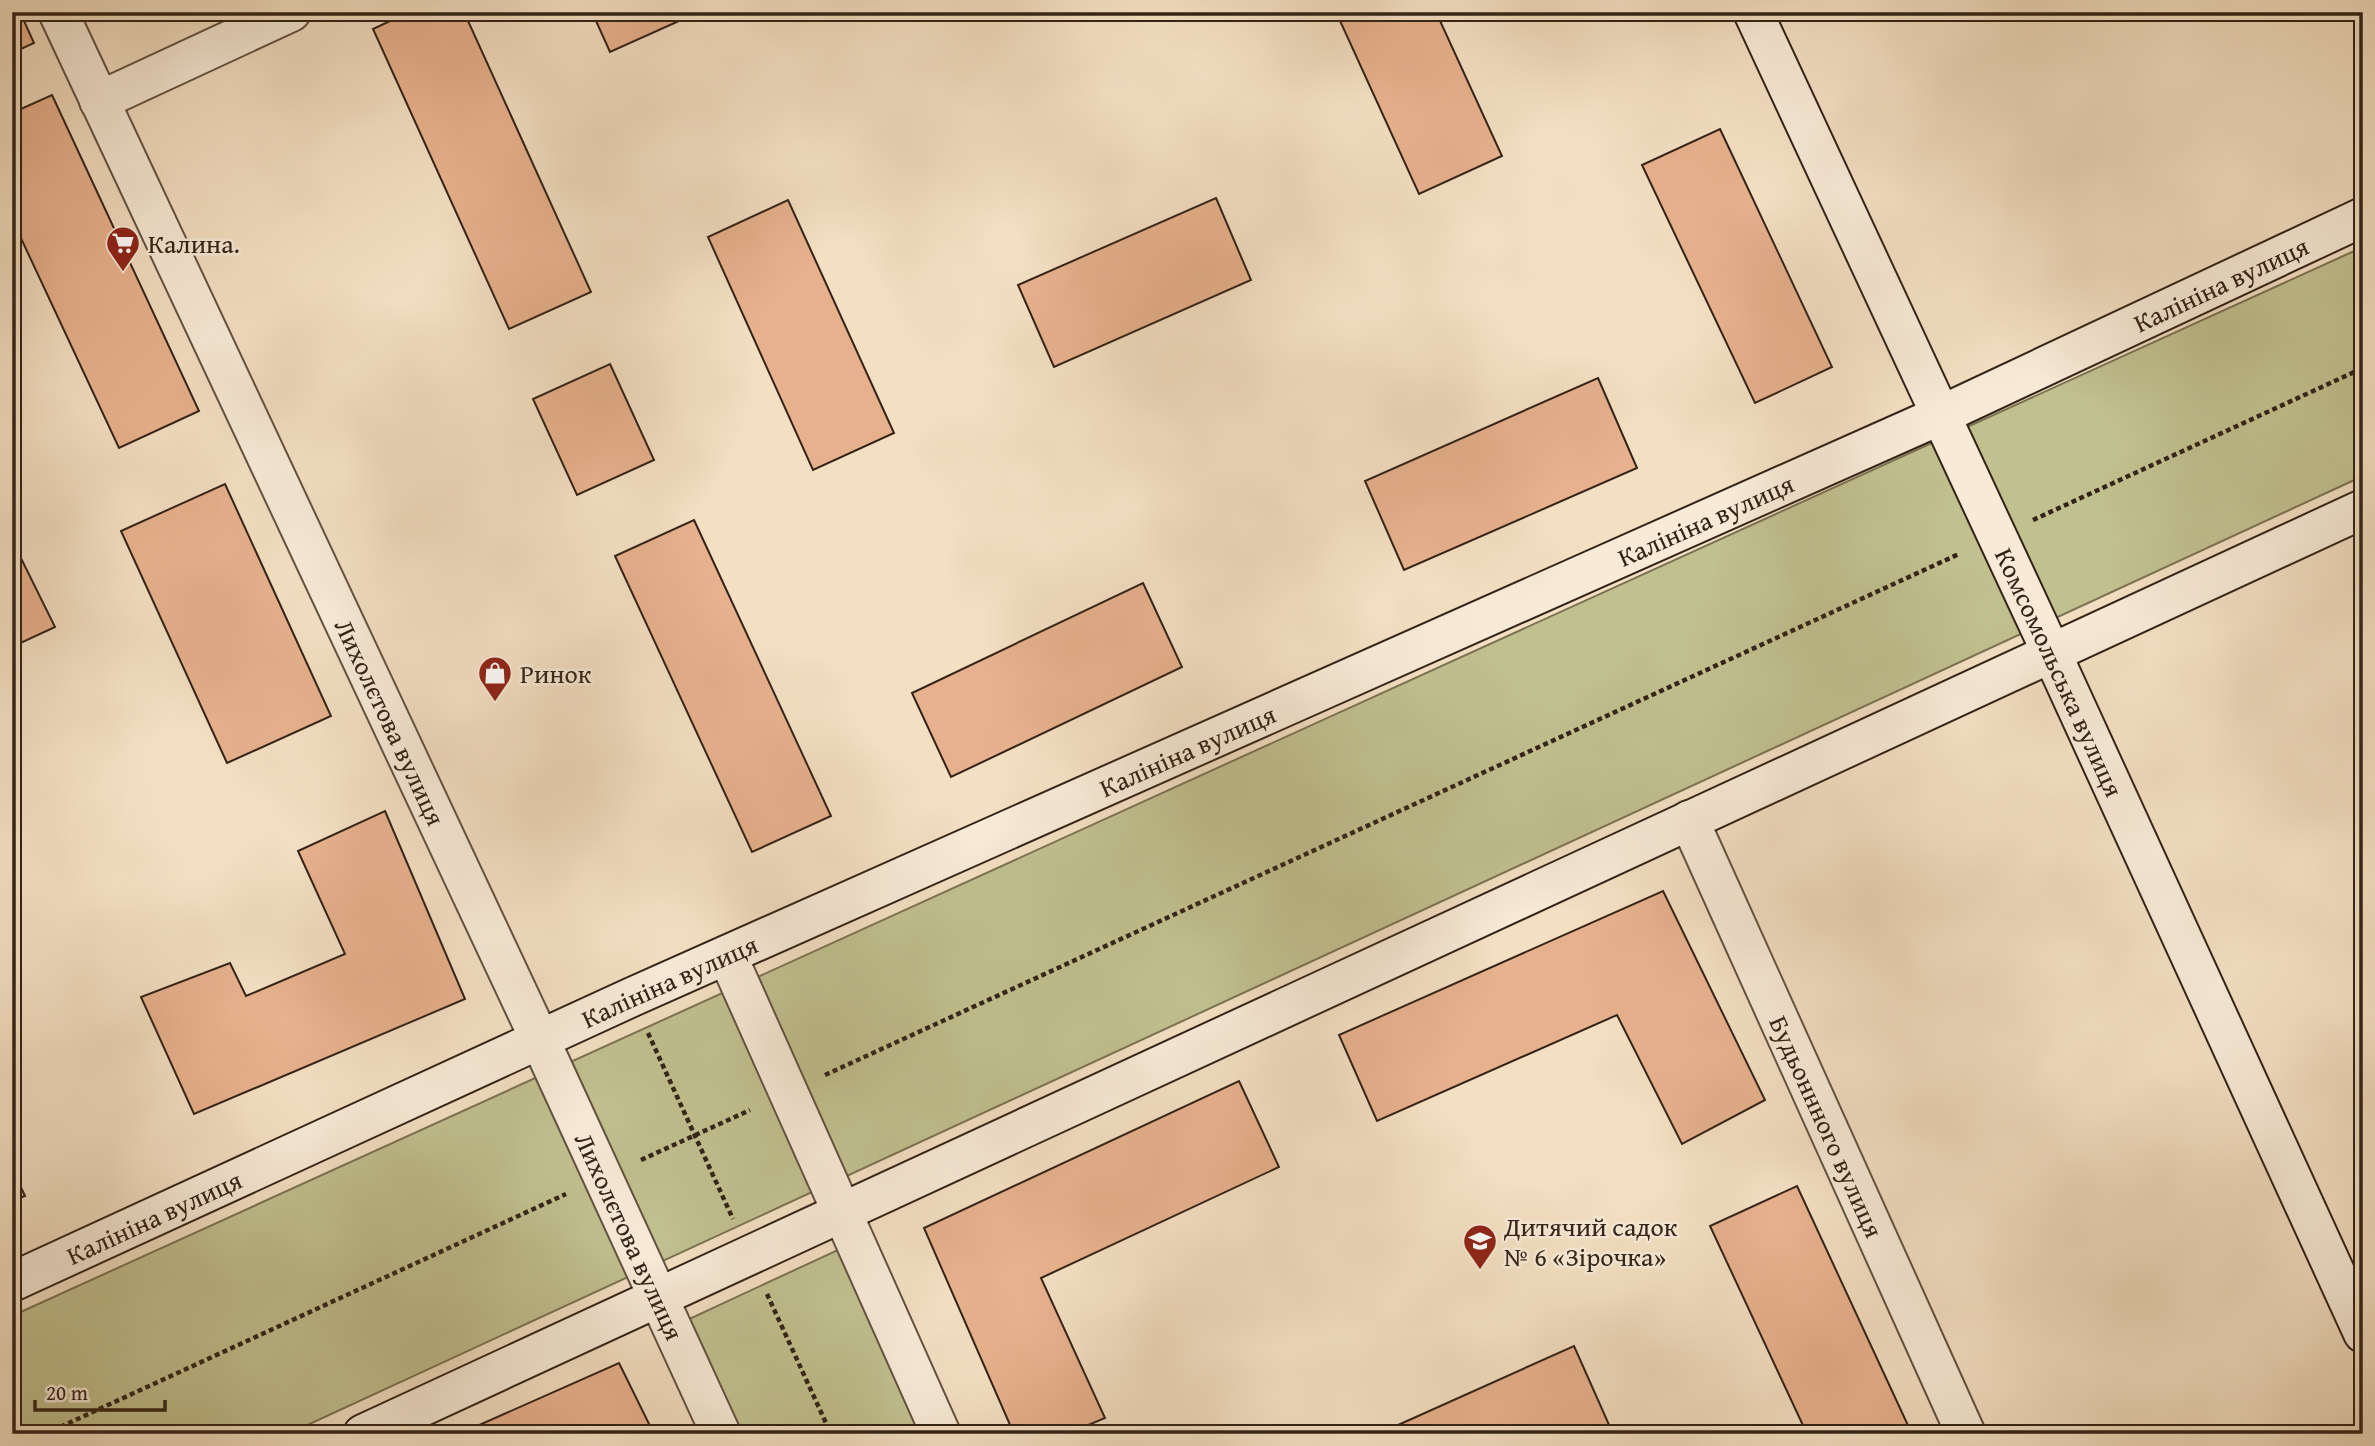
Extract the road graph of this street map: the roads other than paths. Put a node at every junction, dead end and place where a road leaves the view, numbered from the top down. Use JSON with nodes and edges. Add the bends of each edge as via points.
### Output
{"nodes":[{"id":1,"x":58,"y":12,"type":"edge"},
{"id":2,"x":291,"y":12,"type":"edge"},
{"id":3,"x":1753,"y":12,"type":"edge"},
{"id":4,"x":100,"y":101,"type":"junction"},
{"id":5,"x":2363,"y":217,"type":"edge"},
{"id":6,"x":1941,"y":415,"type":"junction"},
{"id":7,"x":2363,"y":509,"type":"edge"},
{"id":8,"x":2053,"y":654,"type":"junction"},
{"id":9,"x":1689,"y":820,"type":"junction"},
{"id":10,"x":727,"y":955,"type":"junction"},
{"id":11,"x":540,"y":1040,"type":"junction"},
{"id":12,"x":842,"y":1213,"type":"junction"},
{"id":13,"x":12,"y":1282,"type":"edge"},
{"id":14,"x":658,"y":1298,"type":"junction"},
{"id":15,"x":2363,"y":1333,"type":"edge"},
{"id":16,"x":363,"y":1434,"type":"edge"},
{"id":17,"x":721,"y":1434,"type":"edge"},
{"id":18,"x":942,"y":1434,"type":"edge"},
{"id":19,"x":1966,"y":1434,"type":"edge"}],
"edges":[{"from":1,"to":4,"type":"main road","name":"Лихолєтова вулиця"},
{"from":2,"to":4,"type":"main road"},
{"from":3,"to":6,"type":"main road","name":"Комсомольська вулиця"},
{"from":4,"to":11,"type":"main road","name":"Лихолєтова вулиця"},
{"from":5,"to":6,"type":"main road","name":"Калініна вулиця"},
{"from":6,"to":8,"type":"main road","name":"Комсомольська вулиця"},
{"from":6,"to":10,"type":"main road","name":"Калініна вулиця"},
{"from":7,"to":8,"type":"main road"},
{"from":8,"to":9,"type":"main road"},
{"from":8,"to":15,"type":"main road","name":"Комсомольська вулиця"},
{"from":9,"to":12,"type":"main road"},
{"from":9,"to":19,"type":"main road","name":"Будьоннного вулиця"},
{"from":10,"to":11,"type":"main road","name":"Калініна вулиця"},
{"from":10,"to":12,"type":"main road"},
{"from":11,"to":13,"type":"main road","name":"Калініна вулиця"},
{"from":11,"to":14,"type":"main road","name":"Лихолєтова вулиця"},
{"from":12,"to":14,"type":"main road"},
{"from":12,"to":18,"type":"main road"},
{"from":14,"to":16,"type":"main road"},
{"from":14,"to":17,"type":"main road","name":"Лихолєтова вулиця"}]}
